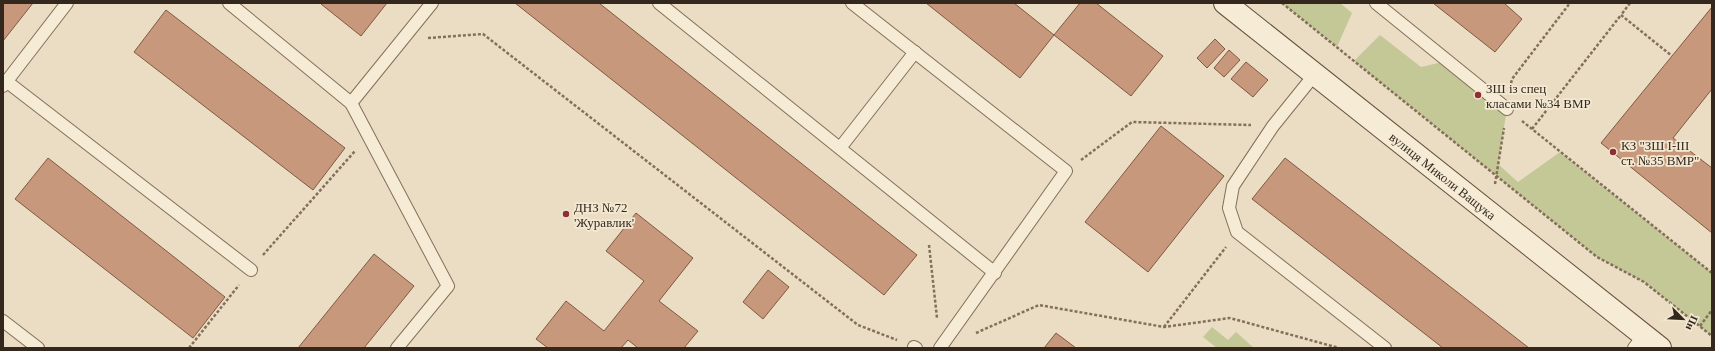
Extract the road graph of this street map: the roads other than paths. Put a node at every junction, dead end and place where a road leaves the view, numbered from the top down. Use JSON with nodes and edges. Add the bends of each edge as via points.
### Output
{"nodes":[{"id":1,"x":67,"y":3,"type":"edge"},
{"id":2,"x":229,"y":3,"type":"edge"},
{"id":3,"x":432,"y":3,"type":"edge"},
{"id":4,"x":659,"y":3,"type":"edge"},
{"id":5,"x":852,"y":3,"type":"edge"},
{"id":6,"x":1225,"y":3,"type":"edge"},
{"id":7,"x":1376,"y":3,"type":"edge"},
{"id":8,"x":915,"y":52,"type":"junction"},
{"id":9,"x":1315,"y":74,"type":"junction"},
{"id":10,"x":5,"y":84,"type":"edge"},
{"id":11,"x":351,"y":103,"type":"junction"},
{"id":12,"x":1507,"y":109,"type":"road end"},
{"id":13,"x":840,"y":148,"type":"junction"},
{"id":14,"x":251,"y":270,"type":"road end"},
{"id":15,"x":995,"y":272,"type":"junction"},
{"id":16,"x":3,"y":320,"type":"edge"},
{"id":17,"x":1646,"y":344,"type":"edge"},
{"id":18,"x":38,"y":348,"type":"edge"},
{"id":19,"x":397,"y":348,"type":"edge"},
{"id":20,"x":940,"y":348,"type":"edge"},
{"id":21,"x":1385,"y":348,"type":"edge"}],
"edges":[{"from":1,"to":10,"type":"lane"},
{"from":2,"to":11,"type":"lane"},
{"from":3,"to":11,"type":"lane"},
{"from":4,"to":13,"type":"lane"},
{"from":5,"to":8,"type":"lane"},
{"from":6,"to":9,"type":"street","name":"вулиця Миколи Ващука"},
{"from":7,"to":12,"type":"lane"},
{"from":8,"to":13,"type":"lane"},
{"from":8,"to":15,"type":"lane","via":[[1066,171]]},
{"from":9,"to":17,"type":"street","name":"вулиця Миколи Ващука"},
{"from":9,"to":21,"type":"lane","via":[[1273,126],[1233,186],[1229,208],[1237,232]]},
{"from":10,"to":14,"type":"lane"},
{"from":11,"to":19,"type":"lane","via":[[448,286]]},
{"from":13,"to":15,"type":"lane"},
{"from":15,"to":20,"type":"lane"},
{"from":16,"to":18,"type":"lane"}]}
